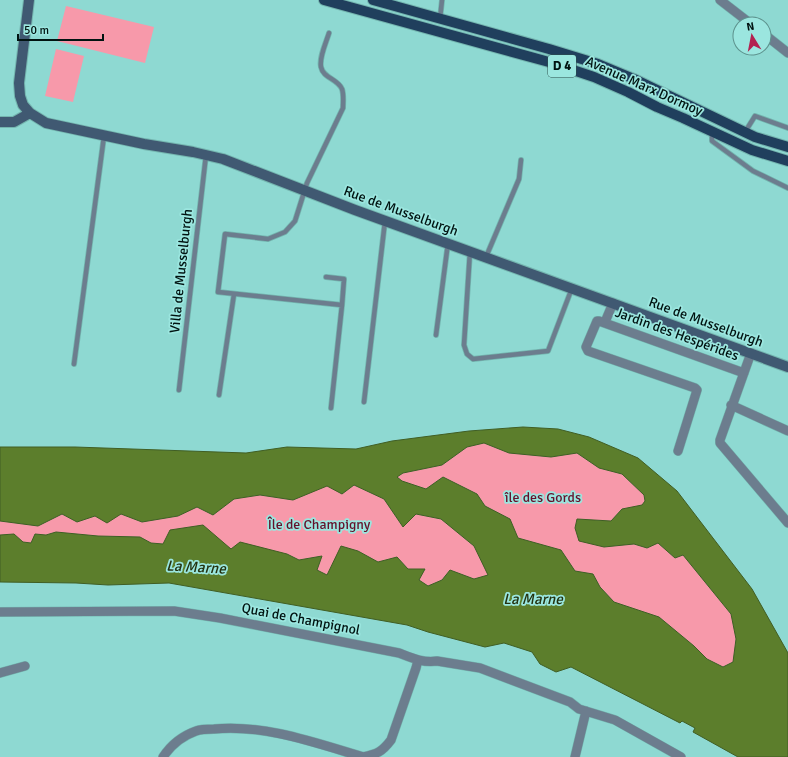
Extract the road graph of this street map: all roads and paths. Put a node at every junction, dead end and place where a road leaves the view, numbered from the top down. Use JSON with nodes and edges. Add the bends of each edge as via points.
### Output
{"nodes":[{"id":1,"x":29,"y":0,"type":"edge"},
{"id":2,"x":324,"y":0,"type":"edge"},
{"id":3,"x":373,"y":0,"type":"edge"},
{"id":4,"x":442,"y":0,"type":"edge"},
{"id":5,"x":720,"y":0,"type":"edge"},
{"id":6,"x":741,"y":16,"type":"edge"},
{"id":7,"x":440,"y":19,"type":"junction"},
{"id":8,"x":329,"y":33,"type":"dead end"},
{"id":9,"x":772,"y":40,"type":"edge"},
{"id":10,"x":788,"y":53,"type":"edge"},
{"id":11,"x":30,"y":113,"type":"junction"},
{"id":12,"x":0,"y":122,"type":"edge"},
{"id":13,"x":788,"y":128,"type":"edge"},
{"id":14,"x":712,"y":131,"type":"junction"},
{"id":15,"x":744,"y":132,"type":"junction"},
{"id":16,"x":104,"y":135,"type":"junction"},
{"id":17,"x":788,"y":147,"type":"edge"},
{"id":18,"x":206,"y":155,"type":"junction"},
{"id":19,"x":521,"y":160,"type":"dead end"},
{"id":20,"x":788,"y":161,"type":"edge"},
{"id":21,"x":788,"y":188,"type":"edge"},
{"id":22,"x":304,"y":191,"type":"junction"},
{"id":23,"x":385,"y":220,"type":"junction"},
{"id":24,"x":448,"y":243,"type":"junction"},
{"id":25,"x":470,"y":251,"type":"junction"},
{"id":26,"x":486,"y":257,"type":"junction"},
{"id":27,"x":326,"y":277,"type":"dead end"},
{"id":28,"x":572,"y":288,"type":"junction"},
{"id":29,"x":234,"y":294,"type":"junction"},
{"id":30,"x":613,"y":303,"type":"junction"},
{"id":31,"x":342,"y":306,"type":"junction"},
{"id":32,"x":605,"y":322,"type":"junction"},
{"id":33,"x":436,"y":335,"type":"dead end"},
{"id":34,"x":751,"y":353,"type":"junction"},
{"id":35,"x":74,"y":364,"type":"dead end"},
{"id":36,"x":788,"y":367,"type":"edge"},
{"id":37,"x":744,"y":373,"type":"junction"},
{"id":38,"x":179,"y":390,"type":"dead end"},
{"id":39,"x":219,"y":395,"type":"dead end"},
{"id":40,"x":364,"y":402,"type":"dead end"},
{"id":41,"x":731,"y":405,"type":"junction"},
{"id":42,"x":331,"y":408,"type":"dead end"},
{"id":43,"x":788,"y":431,"type":"edge"},
{"id":44,"x":678,"y":451,"type":"dead end"},
{"id":45,"x":788,"y":523,"type":"edge"},
{"id":46,"x":0,"y":612,"type":"edge"},
{"id":47,"x":418,"y":660,"type":"junction"},
{"id":48,"x":25,"y":666,"type":"dead end"},
{"id":49,"x":0,"y":673,"type":"edge"},
{"id":50,"x":586,"y":711,"type":"junction"},
{"id":51,"x":163,"y":757,"type":"edge"},
{"id":52,"x":575,"y":757,"type":"edge"},
{"id":53,"x":681,"y":757,"type":"edge"}],
"edges":[{"from":1,"to":11,"type":"street","via":[[19,83],[23,105]]},
{"from":2,"to":14,"type":"main road","name":"Avenue Marx Dormoy","number":"D 4","via":[[549,62],[594,77]]},
{"from":3,"to":7,"type":"main road","name":"Avenue Marx Dormoy","number":"D 4"},
{"from":4,"to":7,"type":"lane"},
{"from":5,"to":6,"type":"street"},
{"from":7,"to":15,"type":"main road","name":"Avenue Marx Dormoy","number":"D 4","via":[[598,64]]},
{"from":8,"to":22,"type":"lane","via":[[321,67],[328,77],[337,81],[342,88],[343,108]]},
{"from":9,"to":10,"type":"street"},
{"from":11,"to":12,"type":"street","via":[[14,122]]},
{"from":11,"to":16,"type":"street","name":"Rue de Musselburgh","via":[[46,123]]},
{"from":13,"to":15,"type":"lane","via":[[755,116]]},
{"from":14,"to":20,"type":"main road","name":"Avenue Marx Dormoy","number":"D 4","via":[[752,150]]},
{"from":14,"to":21,"type":"lane","via":[[712,141],[753,171]]},
{"from":15,"to":17,"type":"main road","name":"Avenue Marx Dormoy","number":"D 4"},
{"from":16,"to":18,"type":"street","name":"Rue de Musselburgh"},
{"from":16,"to":35,"type":"lane"},
{"from":18,"to":22,"type":"street","name":"Rue de Musselburgh","via":[[223,159]]},
{"from":18,"to":38,"type":"lane","name":"Villa de Musselburgh"},
{"from":19,"to":26,"type":"lane","via":[[519,179]]},
{"from":22,"to":23,"type":"street","name":"Rue de Musselburgh"},
{"from":22,"to":29,"type":"lane","via":[[295,221],[285,232],[268,239],[225,234],[218,292]]},
{"from":23,"to":24,"type":"street","name":"Rue de Musselburgh"},
{"from":23,"to":40,"type":"lane"},
{"from":24,"to":25,"type":"street","name":"Rue de Musselburgh"},
{"from":24,"to":33,"type":"lane"},
{"from":25,"to":26,"type":"street","name":"Rue de Musselburgh"},
{"from":25,"to":28,"type":"lane","via":[[464,345],[472,359],[548,351]]},
{"from":26,"to":28,"type":"street","name":"Rue de Musselburgh"},
{"from":27,"to":31,"type":"lane","via":[[344,279]]},
{"from":28,"to":30,"type":"street","name":"Rue de Musselburgh"},
{"from":29,"to":31,"type":"lane"},
{"from":29,"to":39,"type":"lane"},
{"from":30,"to":32,"type":"street"},
{"from":30,"to":34,"type":"street","name":"Rue de Musselburgh"},
{"from":31,"to":42,"type":"lane"},
{"from":32,"to":37,"type":"street","name":"Jardin des Hespérides"},
{"from":32,"to":44,"type":"street","name":"Jardin des Hespérides","via":[[599,320],[596,323],[586,347],[588,351],[697,390]]},
{"from":34,"to":36,"type":"street","name":"Rue de Musselburgh"},
{"from":34,"to":37,"type":"street","name":"Jardin des Hespérides"},
{"from":37,"to":41,"type":"street","name":"Jardin des Hespérides"},
{"from":41,"to":43,"type":"street"},
{"from":41,"to":45,"type":"street","name":"Jardin des Hespérides","via":[[720,443]]},
{"from":46,"to":47,"type":"street","name":"Quai de Champignol","via":[[174,612],[220,618],[399,653]]},
{"from":47,"to":50,"type":"street","name":"Quai de Champignol","via":[[480,668],[570,702]]},
{"from":47,"to":51,"type":"street","via":[[391,740],[376,754],[363,757],[290,736],[249,729],[221,728],[197,730],[182,737]]},
{"from":48,"to":49,"type":"street"},
{"from":50,"to":52,"type":"street"},
{"from":50,"to":53,"type":"street","name":"Quai de Champignol","via":[[615,720]]}]}
